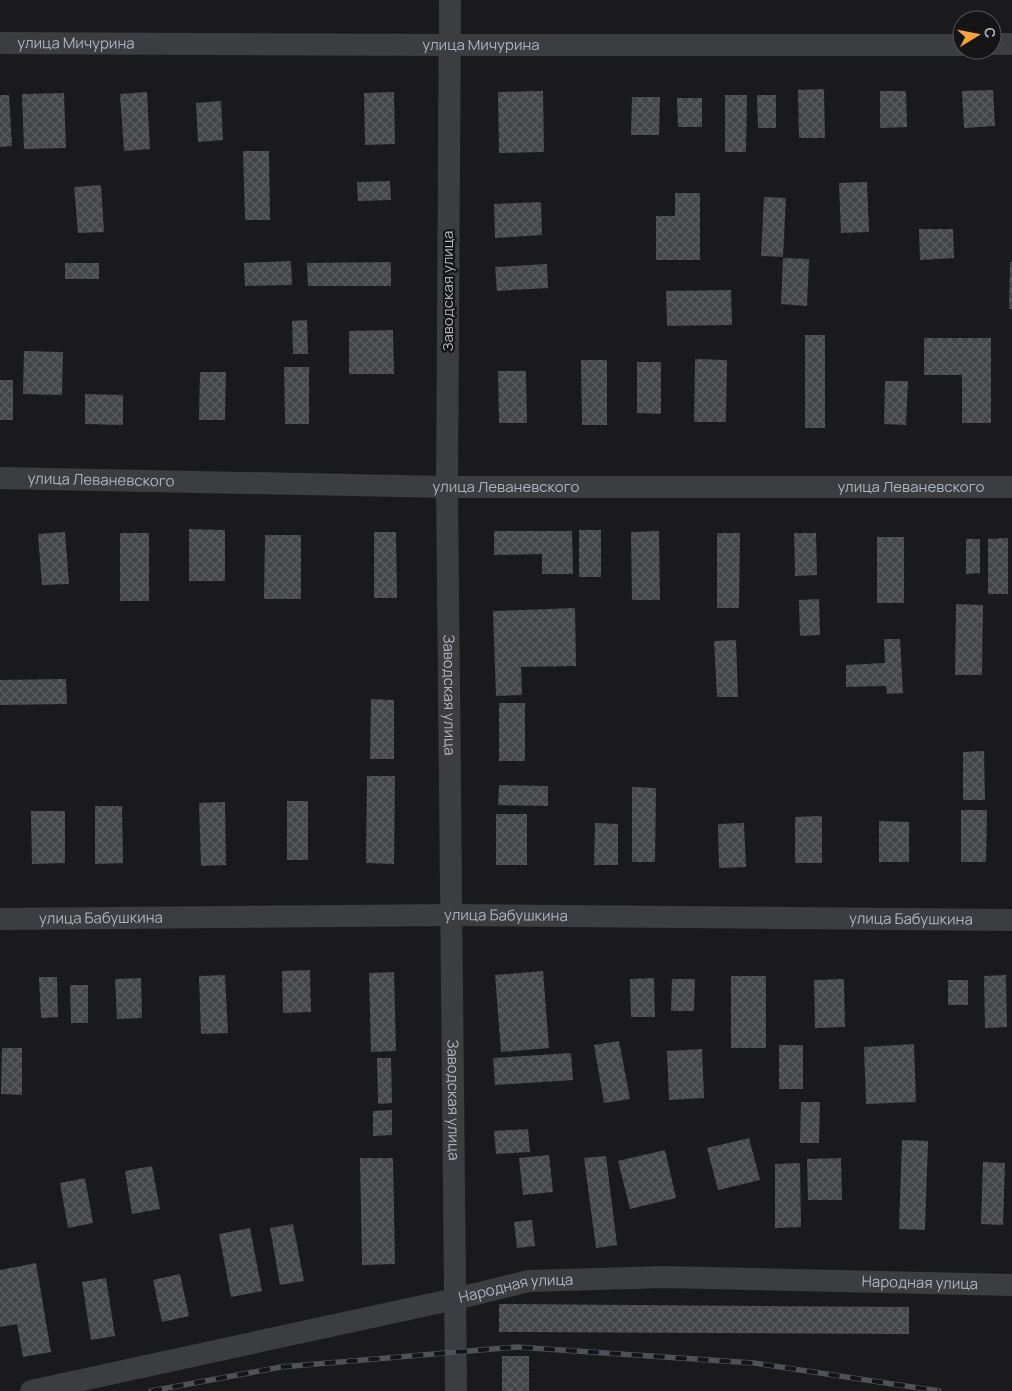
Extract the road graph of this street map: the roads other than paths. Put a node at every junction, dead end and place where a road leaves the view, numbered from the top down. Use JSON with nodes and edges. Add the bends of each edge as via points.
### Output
{"nodes":[{"id":1,"x":450,"y":0,"type":"edge"},
{"id":2,"x":0,"y":43,"type":"edge"},
{"id":3,"x":952,"y":44,"type":"edge"},
{"id":4,"x":450,"y":45,"type":"junction"},
{"id":5,"x":0,"y":478,"type":"edge"},
{"id":6,"x":447,"y":487,"type":"junction"},
{"id":7,"x":1012,"y":488,"type":"edge"},
{"id":8,"x":452,"y":914,"type":"junction"},
{"id":9,"x":0,"y":919,"type":"edge"},
{"id":10,"x":1012,"y":920,"type":"edge"},
{"id":11,"x":1012,"y":1285,"type":"edge"},
{"id":12,"x":455,"y":1299,"type":"junction"},
{"id":13,"x":31,"y":1391,"type":"edge"},
{"id":14,"x":456,"y":1391,"type":"edge"}],
"edges":[{"from":1,"to":4,"type":"street","name":"Заводская улица"},
{"from":2,"to":4,"type":"street","name":"улица Мичурина"},
{"from":3,"to":4,"type":"street","name":"улица Мичурина"},
{"from":4,"to":6,"type":"street","name":"Заводская улица"},
{"from":5,"to":6,"type":"street","name":"улица Леваневского"},
{"from":6,"to":7,"type":"street","name":"улица Леваневского"},
{"from":6,"to":8,"type":"street","name":"Заводская улица"},
{"from":8,"to":9,"type":"street","name":"улица Бабушкина"},
{"from":8,"to":10,"type":"street","name":"улица Бабушкина"},
{"from":8,"to":12,"type":"street","name":"Заводская улица"},
{"from":11,"to":12,"type":"street","name":"Народная улица","via":[[664,1277],[529,1281]]},
{"from":12,"to":13,"type":"street","name":"Народная улица"},
{"from":12,"to":14,"type":"street","name":"Заводская улица"}]}
